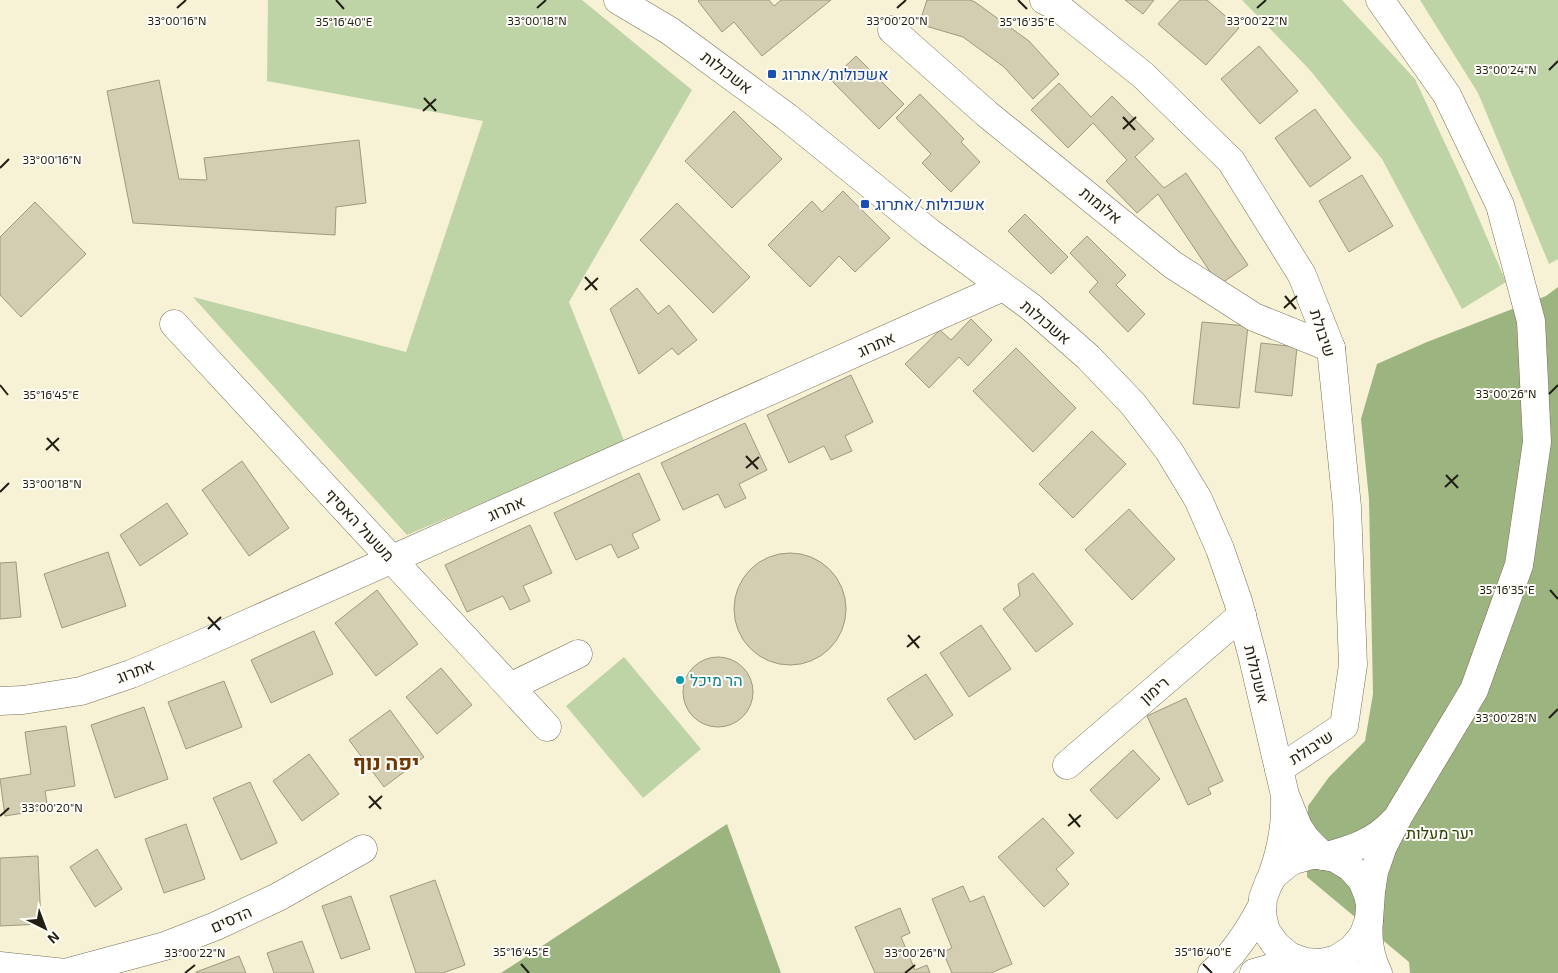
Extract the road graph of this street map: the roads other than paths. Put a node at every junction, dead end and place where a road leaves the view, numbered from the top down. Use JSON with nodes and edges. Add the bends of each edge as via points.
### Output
{"nodes":[{"id":1,"x":618,"y":0,"type":"edge"},
{"id":2,"x":1044,"y":0,"type":"edge"},
{"id":3,"x":1380,"y":0,"type":"edge"},
{"id":4,"x":892,"y":30,"type":"dead end"},
{"id":5,"x":1003,"y":287,"type":"junction"},
{"id":6,"x":174,"y":324,"type":"dead end"},
{"id":7,"x":1331,"y":348,"type":"junction"},
{"id":8,"x":392,"y":559,"type":"junction"},
{"id":9,"x":1242,"y":615,"type":"junction"},
{"id":10,"x":578,"y":654,"type":"dead end"},
{"id":11,"x":510,"y":687,"type":"junction"},
{"id":12,"x":0,"y":701,"type":"edge"},
{"id":13,"x":547,"y":727,"type":"dead end"},
{"id":14,"x":1067,"y":765,"type":"dead end"},
{"id":15,"x":1281,"y":778,"type":"junction"},
{"id":16,"x":1398,"y":815,"type":"junction"},
{"id":17,"x":363,"y":849,"type":"dead end"},
{"id":18,"x":1325,"y":856,"type":"junction"},
{"id":19,"x":1265,"y":894,"type":"junction"},
{"id":20,"x":1369,"y":912,"type":"junction"},
{"id":21,"x":1317,"y":963,"type":"junction"},
{"id":22,"x":0,"y":966,"type":"edge"},
{"id":23,"x":1212,"y":973,"type":"edge"},
{"id":24,"x":1254,"y":973,"type":"edge"},
{"id":25,"x":1350,"y":973,"type":"edge"},
{"id":26,"x":1378,"y":973,"type":"edge"}],
"edges":[{"from":1,"to":5,"type":"street","name":"אשכולות","via":[[670,31],[787,117],[928,232]]},
{"from":2,"to":7,"type":"street","name":"שיבולת","via":[[1058,7],[1144,76],[1231,161],[1302,275]]},
{"from":3,"to":16,"type":"street","via":[[1447,95],[1500,206],[1531,321],[1538,442],[1520,565],[1474,690]]},
{"from":4,"to":7,"type":"street","name":"אלומות","via":[[987,114],[1173,265],[1254,317]]},
{"from":5,"to":8,"type":"street","name":"אתרוג"},
{"from":5,"to":9,"type":"street","name":"אשכולות","via":[[1088,356],[1133,404],[1169,451],[1198,499],[1220,549]]},
{"from":6,"to":8,"type":"street","name":"משעול האסיף"},
{"from":7,"to":15,"type":"street","name":"שיבולת","via":[[1347,507],[1352,665],[1344,726]]},
{"from":8,"to":11,"type":"street","name":"משעול האסיף"},
{"from":8,"to":12,"type":"street","name":"אתרוג","via":[[131,674],[80,691]]},
{"from":9,"to":14,"type":"street","name":"רימון"},
{"from":9,"to":15,"type":"street","name":"אשכולות"},
{"from":10,"to":11,"type":"street"},
{"from":11,"to":13,"type":"street","name":"משעול האסיף"},
{"from":15,"to":18,"type":"street","name":"אשכולות","via":[[1298,827]]},
{"from":15,"to":19,"type":"street","name":"אשכולות","via":[[1285,808],[1283,838]]},
{"from":16,"to":18,"type":"street","via":[[1387,828],[1366,843]]},
{"from":16,"to":20,"type":"street","via":[[1376,863]]},
{"from":17,"to":22,"type":"street","name":"הדסים","via":[[278,897],[165,946],[66,972]]},
{"from":18,"to":19,"type":"street","via":[[1311,855],[1294,860],[1280,869]]},
{"from":18,"to":20,"type":"street","via":[[1343,862],[1356,873],[1366,888]]},
{"from":19,"to":21,"type":"street","via":[[1262,915],[1266,931],[1276,945],[1289,956]]},
{"from":19,"to":23,"type":"street","name":"אשכולות","via":[[1245,936]]},
{"from":20,"to":21,"type":"street","via":[[1363,936],[1352,949],[1337,958]]},
{"from":20,"to":26,"type":"street","via":[[1368,944]]},
{"from":21,"to":24,"type":"street","via":[[1291,964]]},
{"from":21,"to":25,"type":"street"}]}
